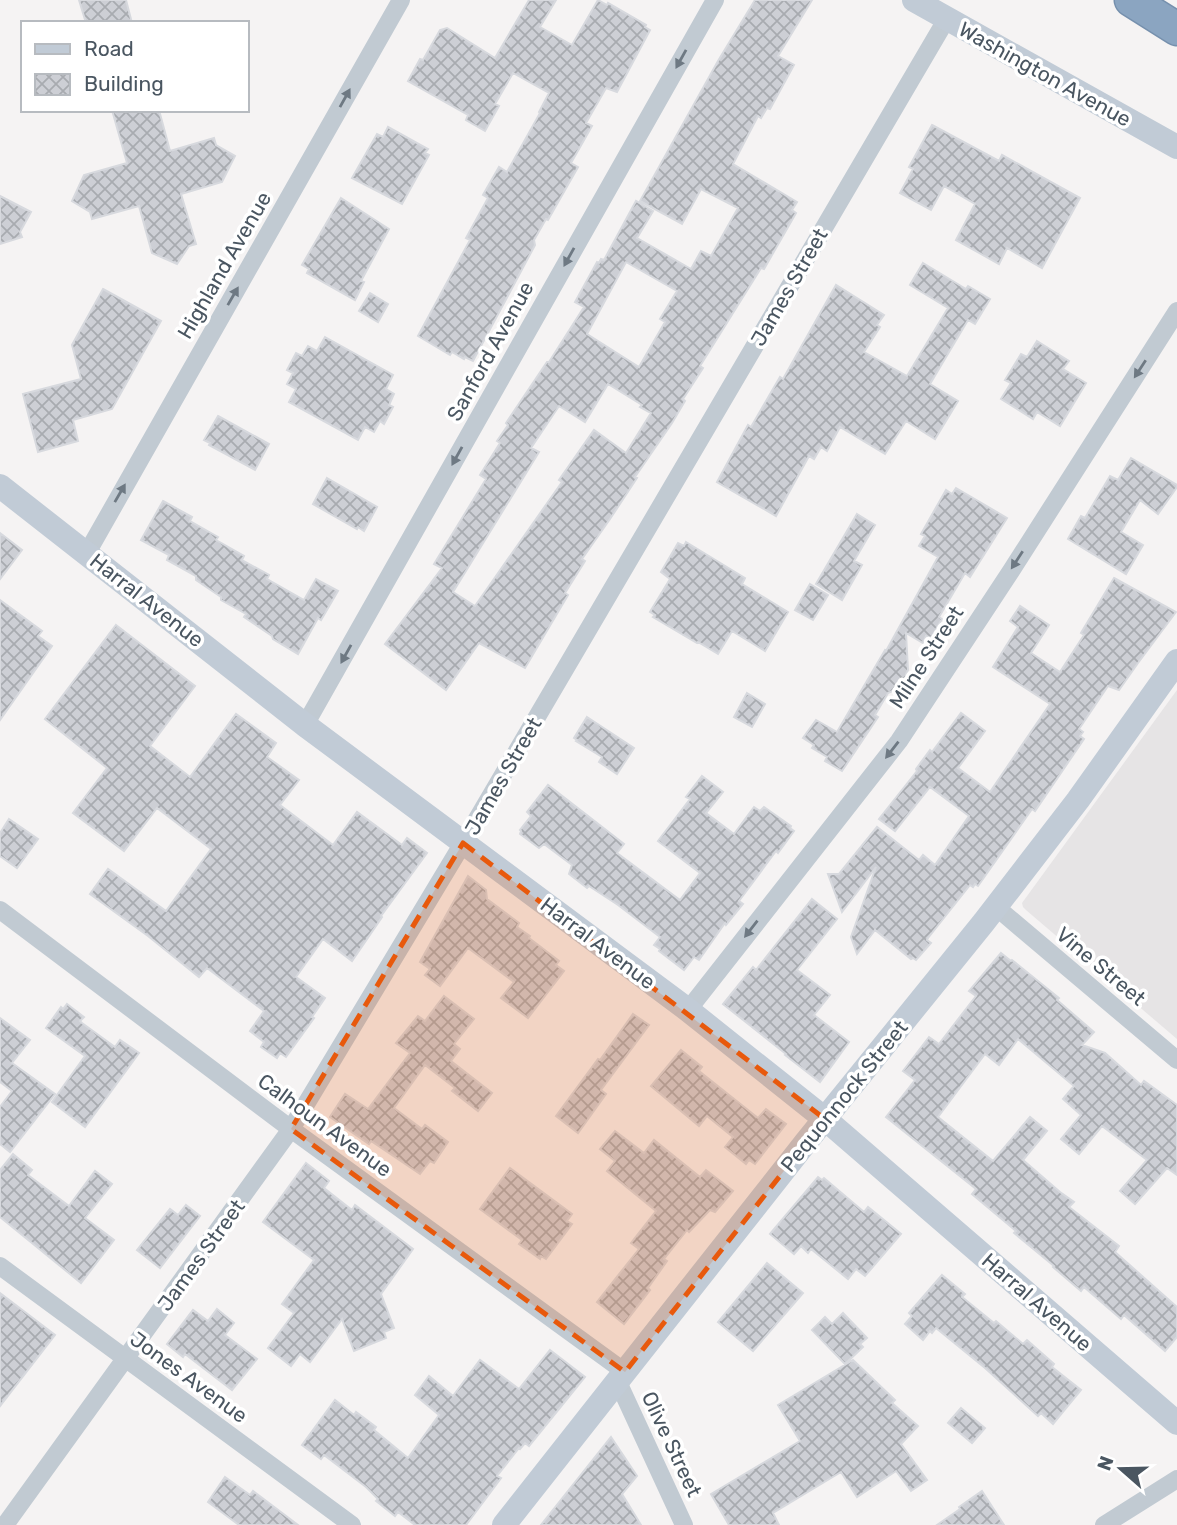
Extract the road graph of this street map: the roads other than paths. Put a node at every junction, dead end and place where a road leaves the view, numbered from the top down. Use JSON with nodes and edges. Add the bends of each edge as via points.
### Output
{"nodes":[{"id":1,"x":401,"y":0,"type":"edge"},
{"id":2,"x":715,"y":0,"type":"edge"},
{"id":3,"x":914,"y":0,"type":"edge"},
{"id":4,"x":1131,"y":0,"type":"edge"},
{"id":5,"x":953,"y":10,"type":"edge"},
{"id":6,"x":1177,"y":29,"type":"edge"},
{"id":7,"x":1177,"y":147,"type":"edge"},
{"id":8,"x":1177,"y":311,"type":"edge"},
{"id":9,"x":0,"y":486,"type":"edge"},
{"id":10,"x":87,"y":553,"type":"junction"},
{"id":11,"x":1177,"y":661,"type":"edge"},
{"id":12,"x":305,"y":725,"type":"junction"},
{"id":13,"x":463,"y":843,"type":"junction"},
{"id":14,"x":996,"y":907,"type":"junction"},
{"id":15,"x":0,"y":910,"type":"edge"},
{"id":16,"x":688,"y":1010,"type":"junction"},
{"id":17,"x":1177,"y":1060,"type":"edge"},
{"id":18,"x":825,"y":1119,"type":"junction"},
{"id":19,"x":291,"y":1129,"type":"junction"},
{"id":20,"x":0,"y":1266,"type":"edge"},
{"id":21,"x":126,"y":1359,"type":"junction"},
{"id":22,"x":621,"y":1377,"type":"junction"},
{"id":23,"x":1177,"y":1423,"type":"edge"},
{"id":24,"x":1177,"y":1479,"type":"edge"},
{"id":25,"x":5,"y":1525,"type":"edge"},
{"id":26,"x":352,"y":1525,"type":"edge"},
{"id":27,"x":504,"y":1525,"type":"edge"},
{"id":28,"x":684,"y":1525,"type":"edge"},
{"id":29,"x":1104,"y":1525,"type":"edge"}],
"edges":[{"from":10,"to":1,"type":"street","name":"Highland Avenue","one_way":true},
{"from":2,"to":12,"type":"street","name":"Sanford Avenue","one_way":true},
{"from":3,"to":5,"type":"street","name":"Washington Avenue"},
{"from":4,"to":6,"type":"highway"},
{"from":5,"to":7,"type":"street","name":"Washington Avenue"},
{"from":5,"to":13,"type":"street","name":"James Street"},
{"from":8,"to":16,"type":"street","name":"Milne Street","one_way":true,"via":[[899,741]]},
{"from":9,"to":10,"type":"street","name":"Harral Avenue"},
{"from":10,"to":12,"type":"street","name":"Harral Avenue"},
{"from":11,"to":14,"type":"street","name":"Pequonnock Street"},
{"from":12,"to":13,"type":"street","name":"Harral Avenue"},
{"from":13,"to":16,"type":"street","name":"Harral Avenue"},
{"from":13,"to":19,"type":"street","name":"James Street"},
{"from":14,"to":17,"type":"street","name":"Vine Street"},
{"from":14,"to":18,"type":"street","name":"Pequonnock Street"},
{"from":15,"to":19,"type":"street","name":"Calhoun Avenue"},
{"from":16,"to":18,"type":"street","name":"Harral Avenue"},
{"from":18,"to":22,"type":"street","name":"Pequonnock Street"},
{"from":18,"to":23,"type":"street","name":"Harral Avenue"},
{"from":19,"to":21,"type":"street","name":"James Street"},
{"from":19,"to":22,"type":"street","name":"Calhoun Avenue"},
{"from":20,"to":21,"type":"street","name":"Jones Avenue"},
{"from":21,"to":25,"type":"street","name":"James Street"},
{"from":21,"to":26,"type":"street","name":"Jones Avenue"},
{"from":22,"to":27,"type":"street","name":"Pequonnock Street"},
{"from":22,"to":28,"type":"street","name":"Olive Street"},
{"from":24,"to":29,"type":"street"}]}
